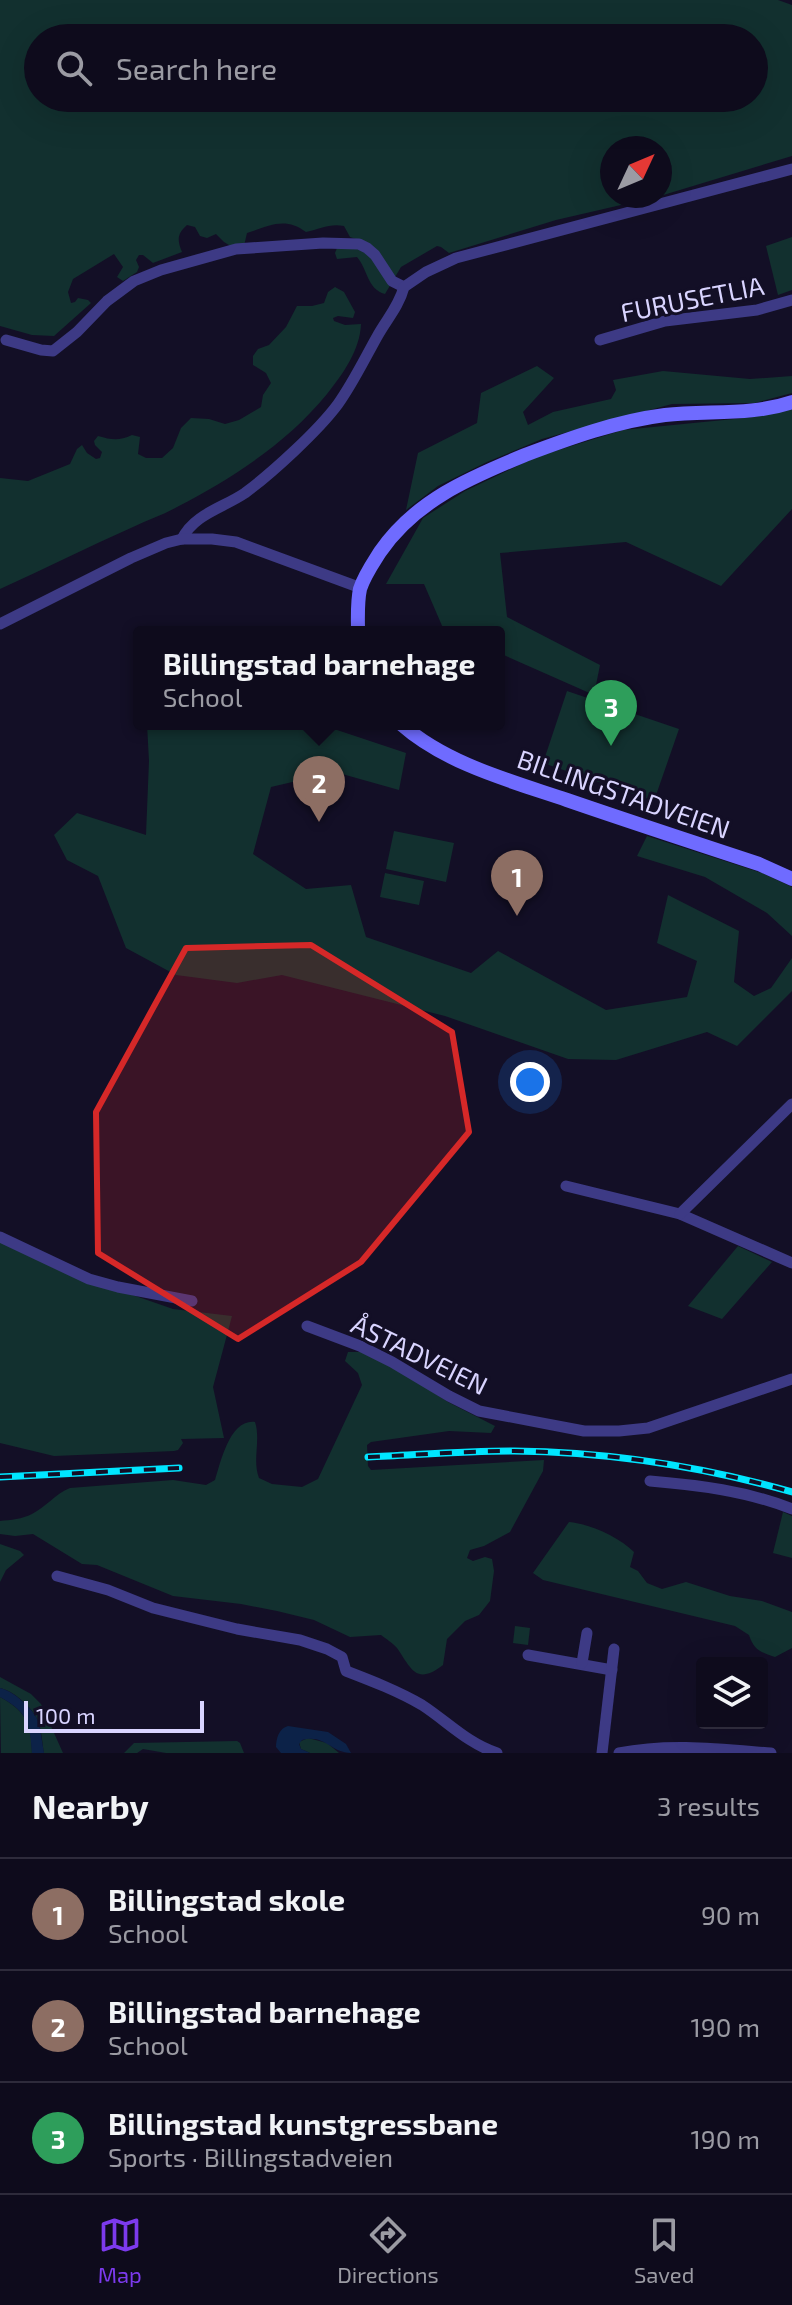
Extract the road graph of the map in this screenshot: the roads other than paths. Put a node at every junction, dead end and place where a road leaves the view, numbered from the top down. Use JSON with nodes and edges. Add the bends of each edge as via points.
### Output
{"nodes":[{"id":1,"x":792,"y":169,"type":"edge"},
{"id":2,"x":404,"y":287,"type":"junction"},
{"id":3,"x":792,"y":300,"type":"edge"},
{"id":4,"x":6,"y":340,"type":"dead end"},
{"id":5,"x":600,"y":340,"type":"dead end"},
{"id":6,"x":792,"y":402,"type":"edge"},
{"id":7,"x":182,"y":539,"type":"junction"},
{"id":8,"x":361,"y":588,"type":"junction"},
{"id":9,"x":0,"y":624,"type":"edge"},
{"id":10,"x":358,"y":626,"type":"edge"},
{"id":11,"x":409,"y":730,"type":"edge"},
{"id":12,"x":792,"y":879,"type":"edge"},
{"id":13,"x":792,"y":1104,"type":"edge"},
{"id":14,"x":566,"y":1186,"type":"dead end"},
{"id":15,"x":680,"y":1214,"type":"junction"},
{"id":16,"x":0,"y":1237,"type":"edge"},
{"id":17,"x":792,"y":1263,"type":"edge"},
{"id":18,"x":192,"y":1301,"type":"dead end"},
{"id":19,"x":307,"y":1326,"type":"dead end"},
{"id":20,"x":792,"y":1379,"type":"edge"},
{"id":21,"x":650,"y":1481,"type":"dead end"},
{"id":22,"x":792,"y":1509,"type":"edge"},
{"id":23,"x":57,"y":1576,"type":"dead end"},
{"id":24,"x":587,"y":1633,"type":"dead end"},
{"id":25,"x":614,"y":1649,"type":"dead end"},
{"id":26,"x":528,"y":1655,"type":"dead end"},
{"id":27,"x":582,"y":1663,"type":"junction"},
{"id":28,"x":612,"y":1670,"type":"junction"},
{"id":29,"x":497,"y":1753,"type":"edge"},
{"id":30,"x":602,"y":1753,"type":"edge"},
{"id":31,"x":619,"y":1753,"type":"edge"},
{"id":32,"x":771,"y":1753,"type":"edge"}],
"edges":[{"from":1,"to":2,"type":"street","via":[[456,258]]},
{"from":2,"to":4,"type":"street","via":[[359,244],[251,247],[134,281],[53,351]]},
{"from":2,"to":7,"type":"street","via":[[337,406],[246,492],[191,525]]},
{"from":3,"to":5,"type":"street","name":"FURUSETLIA","via":[[757,310],[665,321]]},
{"from":6,"to":8,"type":"main road","via":[[755,411],[665,415],[618,424],[487,470],[451,487],[393,533]]},
{"from":7,"to":8,"type":"street","via":[[236,542]]},
{"from":7,"to":9,"type":"street","via":[[131,558]]},
{"from":8,"to":10,"type":"main road"},
{"from":11,"to":12,"type":"main road","name":"BILLINGSTADVEIEN","via":[[487,772]]},
{"from":13,"to":15,"type":"street"},
{"from":14,"to":15,"type":"street"},
{"from":15,"to":17,"type":"street"},
{"from":16,"to":18,"type":"street","via":[[89,1279]]},
{"from":19,"to":20,"type":"street","name":"ÅSTADVEIEN","via":[[360,1346],[479,1411],[584,1431],[648,1428]]},
{"from":21,"to":22,"type":"street","via":[[747,1495]]},
{"from":23,"to":29,"type":"street","via":[[153,1608],[327,1649],[342,1657],[346,1671],[398,1692],[464,1738]]},
{"from":24,"to":27,"type":"street"},
{"from":25,"to":28,"type":"street"},
{"from":26,"to":27,"type":"street"},
{"from":27,"to":28,"type":"street"},
{"from":28,"to":30,"type":"street"},
{"from":31,"to":32,"type":"street","via":[[676,1747]]}]}
